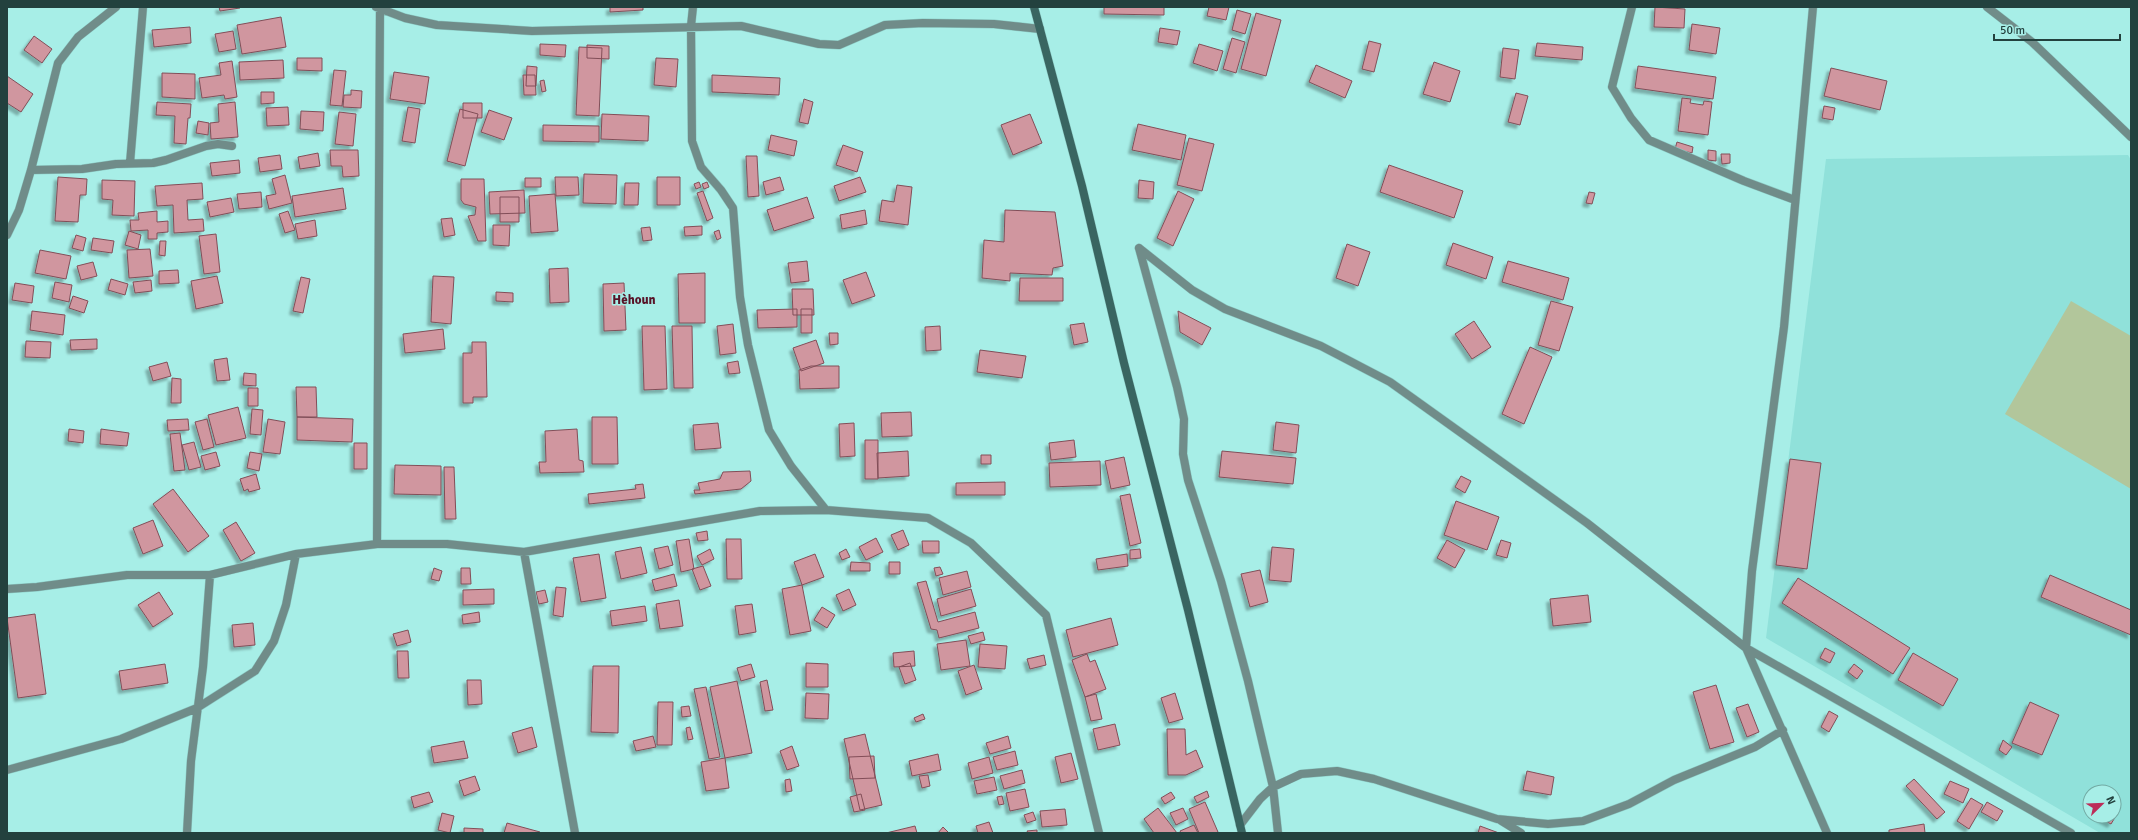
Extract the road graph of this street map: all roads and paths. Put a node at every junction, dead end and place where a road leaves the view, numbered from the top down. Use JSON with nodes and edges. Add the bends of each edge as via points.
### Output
{"nodes":[{"id":1,"x":116,"y":7,"type":"edge"},
{"id":2,"x":143,"y":7,"type":"edge"},
{"id":3,"x":379,"y":7,"type":"edge"},
{"id":4,"x":693,"y":7,"type":"edge"},
{"id":5,"x":1034,"y":7,"type":"edge"},
{"id":6,"x":1632,"y":7,"type":"edge"},
{"id":7,"x":1813,"y":7,"type":"edge"},
{"id":8,"x":1987,"y":7,"type":"edge"},
{"id":9,"x":691,"y":26,"type":"junction"},
{"id":10,"x":1040,"y":29,"type":"junction"},
{"id":11,"x":2131,"y":137,"type":"edge"},
{"id":12,"x":232,"y":146,"type":"dead end"},
{"id":13,"x":130,"y":163,"type":"junction"},
{"id":14,"x":31,"y":170,"type":"junction"},
{"id":15,"x":1795,"y":200,"type":"junction"},
{"id":16,"x":7,"y":235,"type":"edge"},
{"id":17,"x":826,"y":510,"type":"junction"},
{"id":18,"x":377,"y":544,"type":"junction"},
{"id":19,"x":524,"y":552,"type":"junction"},
{"id":20,"x":296,"y":554,"type":"junction"},
{"id":21,"x":210,"y":575,"type":"junction"},
{"id":22,"x":7,"y":589,"type":"edge"},
{"id":23,"x":1746,"y":648,"type":"junction"},
{"id":24,"x":197,"y":708,"type":"junction"},
{"id":25,"x":1783,"y":730,"type":"junction"},
{"id":26,"x":7,"y":770,"type":"edge"},
{"id":27,"x":1273,"y":787,"type":"junction"},
{"id":28,"x":1497,"y":819,"type":"junction"},
{"id":29,"x":1241,"y":829,"type":"edge"},
{"id":30,"x":187,"y":833,"type":"edge"},
{"id":31,"x":575,"y":833,"type":"edge"},
{"id":32,"x":1099,"y":833,"type":"edge"},
{"id":33,"x":1278,"y":833,"type":"edge"},
{"id":34,"x":1521,"y":833,"type":"edge"},
{"id":35,"x":1827,"y":833,"type":"edge"},
{"id":36,"x":2071,"y":833,"type":"edge"}],
"edges":[{"from":1,"to":14,"type":"street","via":[[78,37],[58,63]]},
{"from":2,"to":13,"type":"street"},
{"from":3,"to":9,"type":"street","via":[[405,18],[437,25],[524,31]]},
{"from":3,"to":18,"type":"street"},
{"from":4,"to":9,"type":"street"},
{"from":5,"to":10,"type":"main road"},
{"from":6,"to":15,"type":"street","via":[[1612,87],[1630,118],[1649,140]]},
{"from":7,"to":15,"type":"street"},
{"from":8,"to":11,"type":"street","via":[[2032,42]]},
{"from":9,"to":10,"type":"street","via":[[741,26],[819,44],[839,45],[885,26],[923,23],[994,24]]},
{"from":9,"to":17,"type":"street","via":[[692,141],[701,167],[733,208],[740,297],[748,345],[769,430],[791,466]]},
{"from":10,"to":29,"type":"main road","via":[[1082,186]]},
{"from":12,"to":13,"type":"street","via":[[206,146],[153,163]]},
{"from":13,"to":14,"type":"street","via":[[82,169]]},
{"from":14,"to":16,"type":"street","via":[[19,210]]},
{"from":15,"to":23,"type":"street","via":[[1784,327],[1752,571]]},
{"from":17,"to":19,"type":"street","via":[[760,511]]},
{"from":17,"to":32,"type":"street","via":[[928,518],[971,543],[1046,615]]},
{"from":18,"to":19,"type":"street","via":[[447,544]]},
{"from":18,"to":20,"type":"street"},
{"from":19,"to":31,"type":"street"},
{"from":20,"to":21,"type":"street"},
{"from":20,"to":24,"type":"street","via":[[286,605],[274,641],[255,671]]},
{"from":21,"to":22,"type":"street","via":[[127,575]]},
{"from":21,"to":24,"type":"street"},
{"from":23,"to":25,"type":"street"},
{"from":23,"to":27,"type":"street","via":[[1587,523],[1390,382],[1321,346],[1225,310],[1192,290],[1139,248],[1179,393],[1184,419],[1183,454],[1188,480],[1221,581]]},
{"from":23,"to":36,"type":"street"},
{"from":24,"to":26,"type":"street","via":[[121,739]]},
{"from":24,"to":30,"type":"street"},
{"from":25,"to":28,"type":"street","via":[[1755,747],[1674,780],[1629,804],[1583,821],[1548,824]]},
{"from":25,"to":35,"type":"street"},
{"from":27,"to":28,"type":"street","via":[[1301,774],[1337,771],[1374,779]]},
{"from":27,"to":29,"type":"street","via":[[1260,799]]},
{"from":27,"to":33,"type":"street"},
{"from":28,"to":34,"type":"street"}]}
